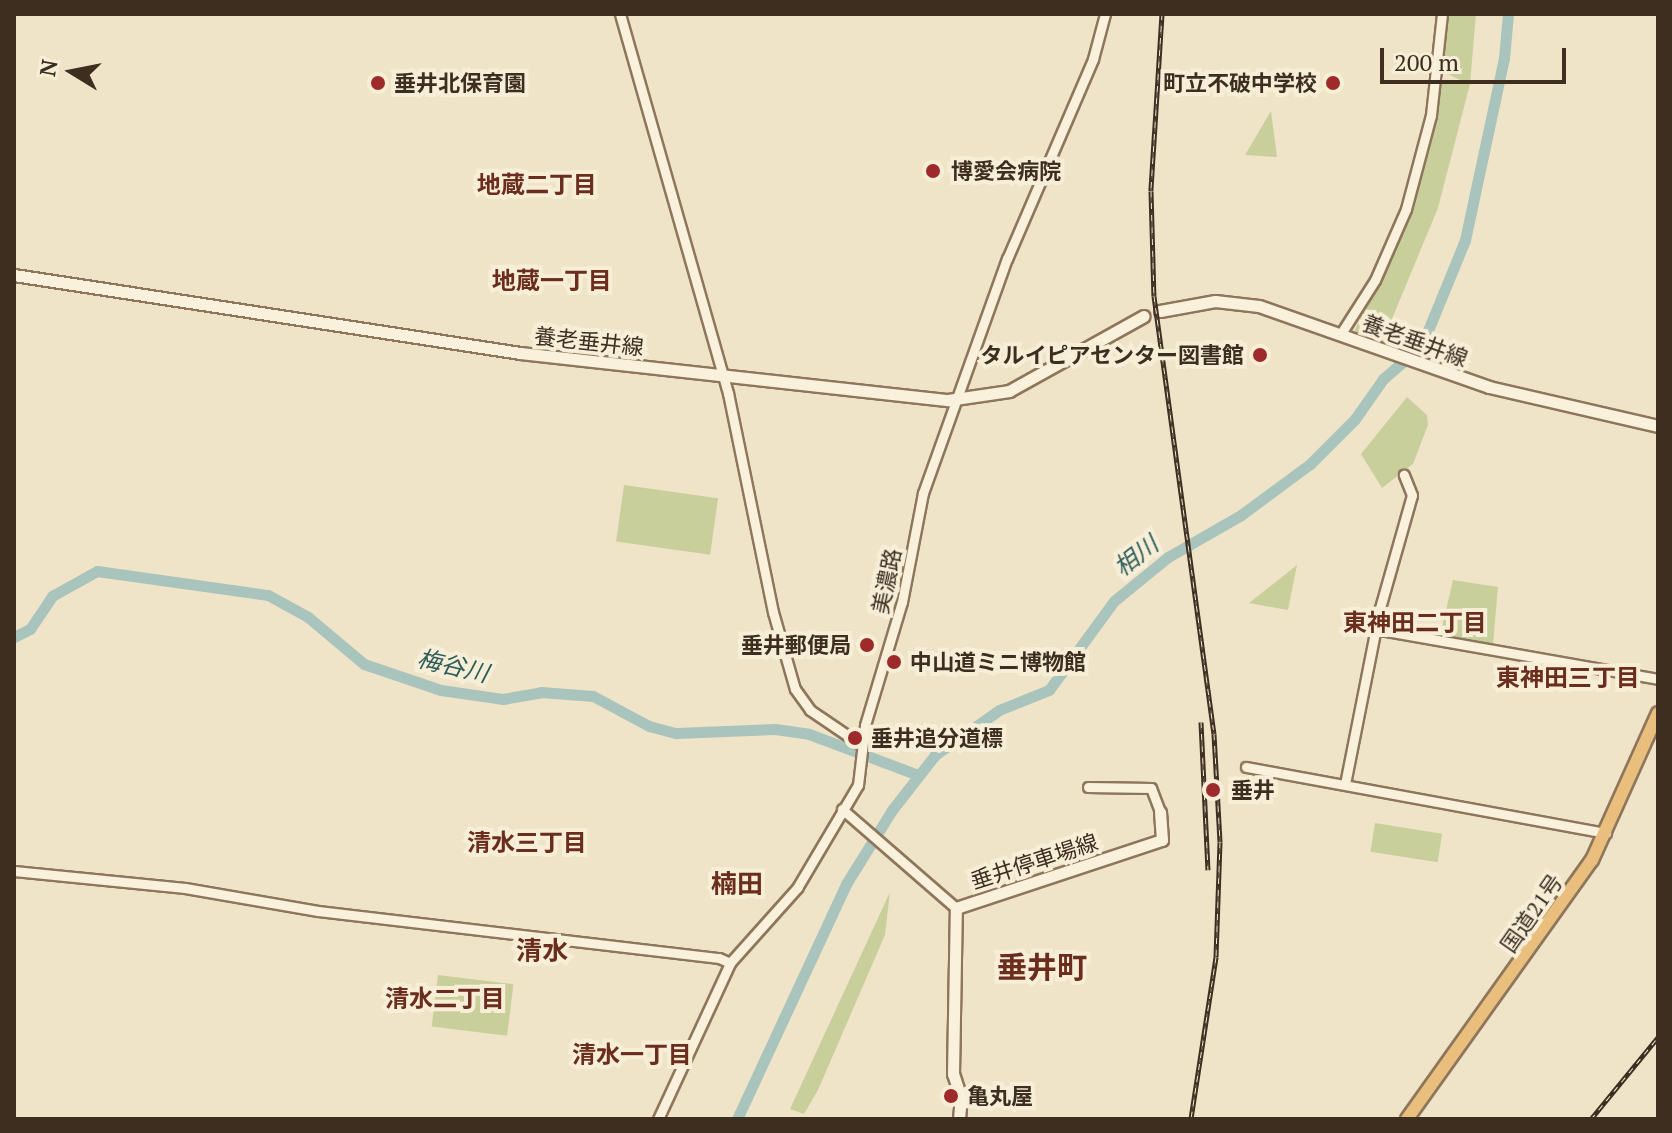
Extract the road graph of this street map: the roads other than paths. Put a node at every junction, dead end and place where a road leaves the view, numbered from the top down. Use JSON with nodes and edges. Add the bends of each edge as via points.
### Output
{"nodes":[{"id":1,"x":620,"y":14,"type":"edge"},
{"id":2,"x":1105,"y":14,"type":"edge"},
{"id":3,"x":1442,"y":14,"type":"edge"},
{"id":4,"x":14,"y":275,"type":"edge"},
{"id":5,"x":1160,"y":311,"type":"dead end"},
{"id":6,"x":1144,"y":316,"type":"dead end"},
{"id":7,"x":1346,"y":337,"type":"junction"},
{"id":8,"x":723,"y":376,"type":"junction"},
{"id":9,"x":959,"y":401,"type":"junction"},
{"id":10,"x":1658,"y":426,"type":"edge"},
{"id":11,"x":1404,"y":475,"type":"dead end"},
{"id":12,"x":1375,"y":629,"type":"junction"},
{"id":13,"x":1658,"y":679,"type":"edge"},
{"id":14,"x":1658,"y":713,"type":"edge"},
{"id":15,"x":860,"y":747,"type":"junction"},
{"id":16,"x":1246,"y":767,"type":"dead end"},
{"id":17,"x":1345,"y":784,"type":"junction"},
{"id":18,"x":1088,"y":787,"type":"dead end"},
{"id":19,"x":845,"y":811,"type":"junction"},
{"id":20,"x":1160,"y":812,"type":"joint"},
{"id":21,"x":1606,"y":833,"type":"junction"},
{"id":22,"x":14,"y":871,"type":"edge"},
{"id":23,"x":956,"y":908,"type":"junction"},
{"id":24,"x":730,"y":963,"type":"junction"},
{"id":25,"x":658,"y":1119,"type":"edge"},
{"id":26,"x":959,"y":1119,"type":"edge"},
{"id":27,"x":1407,"y":1119,"type":"edge"}],
"edges":[{"from":1,"to":8,"type":"street"},
{"from":2,"to":9,"type":"street","name":"美濃路","via":[[1093,59],[1034,193]]},
{"from":3,"to":7,"type":"street","via":[[1431,115],[1406,209]]},
{"from":4,"to":8,"type":"main road","name":"養老垂井線","via":[[421,339]]},
{"from":5,"to":7,"type":"main road","name":"養老垂井線","via":[[1200,302],[1242,303]]},
{"from":6,"to":9,"type":"main road","name":"養老垂井線","via":[[1009,391]]},
{"from":7,"to":10,"type":"main road","name":"養老垂井線","via":[[1556,406]]},
{"from":8,"to":9,"type":"main road","name":"養老垂井線"},
{"from":8,"to":15,"type":"street","via":[[795,689],[810,710]]},
{"from":9,"to":15,"type":"street","name":"美濃路","via":[[918,518],[902,602]]},
{"from":11,"to":12,"type":"street","via":[[1412,495]]},
{"from":12,"to":13,"type":"street"},
{"from":12,"to":17,"type":"street"},
{"from":14,"to":21,"type":"highway","name":"国道21号"},
{"from":15,"to":19,"type":"street","via":[[858,785]]},
{"from":16,"to":17,"type":"street"},
{"from":17,"to":21,"type":"street"},
{"from":18,"to":20,"type":"street","via":[[1151,788]]},
{"from":19,"to":23,"type":"street"},
{"from":19,"to":24,"type":"street","via":[[797,888]]},
{"from":20,"to":23,"type":"main road","name":"垂井停車場線","via":[[1162,840]]},
{"from":21,"to":27,"type":"highway","name":"国道21号","via":[[1569,895]]},
{"from":22,"to":24,"type":"street","via":[[185,888],[333,913]]},
{"from":23,"to":26,"type":"main road","name":"垂井停車場線","via":[[953,1074],[961,1098]]},
{"from":24,"to":25,"type":"street"}]}
